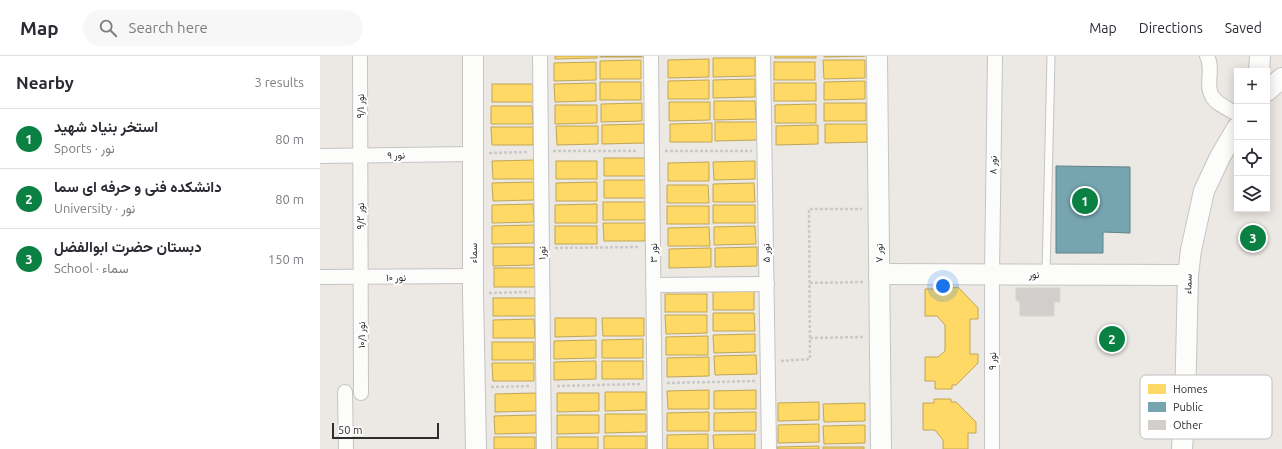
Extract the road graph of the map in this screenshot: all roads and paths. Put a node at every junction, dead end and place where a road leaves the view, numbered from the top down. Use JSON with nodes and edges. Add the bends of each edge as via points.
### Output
{"nodes":[{"id":1,"x":360,"y":56,"type":"edge"},
{"id":2,"x":473,"y":56,"type":"edge"},
{"id":3,"x":540,"y":56,"type":"edge"},
{"id":4,"x":651,"y":56,"type":"edge"},
{"id":5,"x":763,"y":56,"type":"edge"},
{"id":6,"x":877,"y":56,"type":"edge"},
{"id":7,"x":995,"y":56,"type":"edge"},
{"id":8,"x":1051,"y":56,"type":"edge"},
{"id":9,"x":1207,"y":56,"type":"edge"},
{"id":10,"x":1260,"y":56,"type":"edge"},
{"id":11,"x":1258,"y":68,"type":"edge"},
{"id":12,"x":1282,"y":78,"type":"edge"},
{"id":13,"x":1270,"y":88,"type":"edge"},
{"id":14,"x":1234,"y":112,"type":"edge"},
{"id":15,"x":1234,"y":133,"type":"edge"},
{"id":16,"x":541,"y":151,"type":"junction"},
{"id":17,"x":652,"y":151,"type":"junction"},
{"id":18,"x":765,"y":151,"type":"junction"},
{"id":19,"x":473,"y":154,"type":"junction"},
{"id":20,"x":360,"y":155,"type":"junction"},
{"id":21,"x":320,"y":156,"type":"edge"},
{"id":22,"x":878,"y":209,"type":"junction"},
{"id":23,"x":653,"y":246,"type":"junction"},
{"id":24,"x":542,"y":249,"type":"junction"},
{"id":25,"x":992,"y":273,"type":"junction"},
{"id":26,"x":1046,"y":274,"type":"junction"},
{"id":27,"x":1188,"y":275,"type":"junction"},
{"id":28,"x":320,"y":277,"type":"edge"},
{"id":29,"x":361,"y":277,"type":"junction"},
{"id":30,"x":879,"y":278,"type":"junction"},
{"id":31,"x":810,"y":283,"type":"junction"},
{"id":32,"x":472,"y":284,"type":"junction"},
{"id":33,"x":767,"y":284,"type":"junction"},
{"id":34,"x":653,"y":286,"type":"junction"},
{"id":35,"x":542,"y":292,"type":"junction"},
{"id":36,"x":880,"y":337,"type":"junction"},
{"id":37,"x":810,"y":338,"type":"junction"},
{"id":38,"x":768,"y":361,"type":"junction"},
{"id":39,"x":1186,"y":375,"type":"edge"},
{"id":40,"x":768,"y":381,"type":"junction"},
{"id":41,"x":654,"y":384,"type":"junction"},
{"id":42,"x":543,"y":386,"type":"junction"},
{"id":43,"x":475,"y":387,"type":"junction"},
{"id":44,"x":345,"y":392,"type":"dead end"},
{"id":45,"x":361,"y":393,"type":"dead end"},
{"id":46,"x":1183,"y":439,"type":"edge"},
{"id":47,"x":346,"y":449,"type":"edge"},
{"id":48,"x":476,"y":449,"type":"edge"},
{"id":49,"x":544,"y":449,"type":"edge"},
{"id":50,"x":654,"y":449,"type":"edge"},
{"id":51,"x":769,"y":449,"type":"edge"},
{"id":52,"x":881,"y":449,"type":"edge"},
{"id":53,"x":992,"y":449,"type":"edge"},
{"id":54,"x":1182,"y":449,"type":"edge"}],
"edges":[{"from":1,"to":20,"type":"street","name":"نور ۹/۱"},
{"from":2,"to":19,"type":"street","name":"سماء"},
{"from":3,"to":16,"type":"street","name":"نور۱"},
{"from":4,"to":17,"type":"street","name":"نور ۳"},
{"from":5,"to":18,"type":"street","name":"نور ۵"},
{"from":6,"to":22,"type":"street","name":"نور ۷"},
{"from":7,"to":25,"type":"street","name":"نور ۸"},
{"from":8,"to":26,"type":"lane"},
{"from":9,"to":14,"type":"street","via":[[1211,71],[1209,89],[1212,96]]},
{"from":10,"to":11,"type":"street"},
{"from":12,"to":13,"type":"street"},
{"from":15,"to":27,"type":"street","name":"سماء","via":[[1204,191]]},
{"from":16,"to":17,"type":"path"},
{"from":16,"to":19,"type":"path"},
{"from":16,"to":24,"type":"street","name":"نور۱"},
{"from":17,"to":18,"type":"path"},
{"from":17,"to":23,"type":"street","name":"نور ۳"},
{"from":18,"to":33,"type":"street","name":"نور ۵"},
{"from":19,"to":20,"type":"street","name":"نور ۹"},
{"from":19,"to":32,"type":"street","name":"سماء"},
{"from":20,"to":21,"type":"street","name":"نور ۹"},
{"from":20,"to":29,"type":"street","name":"نور ۹/۲"},
{"from":22,"to":30,"type":"street","name":"نور ۷"},
{"from":22,"to":31,"type":"path","via":[[809,209]]},
{"from":23,"to":24,"type":"path"},
{"from":23,"to":34,"type":"street","name":"نور ۳"},
{"from":24,"to":35,"type":"street","name":"نور۱"},
{"from":25,"to":26,"type":"street","name":"نور"},
{"from":25,"to":30,"type":"street","name":"نور"},
{"from":25,"to":53,"type":"street","name":"نور ۹"},
{"from":26,"to":27,"type":"street","name":"نور"},
{"from":27,"to":39,"type":"street","name":"سماء"},
{"from":28,"to":29,"type":"street","name":"نور ۱۰"},
{"from":29,"to":32,"type":"street","name":"نور ۱۰"},
{"from":29,"to":45,"type":"street","name":"نور ۱۰/۱"},
{"from":30,"to":31,"type":"path"},
{"from":30,"to":36,"type":"street","name":"نور ۷"},
{"from":31,"to":37,"type":"path"},
{"from":32,"to":35,"type":"path"},
{"from":32,"to":43,"type":"street","name":"سماء"},
{"from":33,"to":34,"type":"street"},
{"from":33,"to":38,"type":"street","name":"نور ۵"},
{"from":34,"to":41,"type":"street","name":"نور ۳"},
{"from":35,"to":42,"type":"street","name":"نور۱"},
{"from":36,"to":37,"type":"path"},
{"from":36,"to":52,"type":"street","name":"نور ۷"},
{"from":37,"to":38,"type":"path","via":[[810,359]]},
{"from":38,"to":40,"type":"street","name":"نور ۵"},
{"from":40,"to":41,"type":"path"},
{"from":40,"to":51,"type":"street","name":"نور ۵"},
{"from":41,"to":42,"type":"path"},
{"from":41,"to":50,"type":"street","name":"نور ۳"},
{"from":42,"to":43,"type":"path"},
{"from":42,"to":49,"type":"street","name":"نور۱"},
{"from":43,"to":48,"type":"street","name":"سماء"},
{"from":44,"to":47,"type":"street"},
{"from":46,"to":54,"type":"street","name":"سماء"}]}
